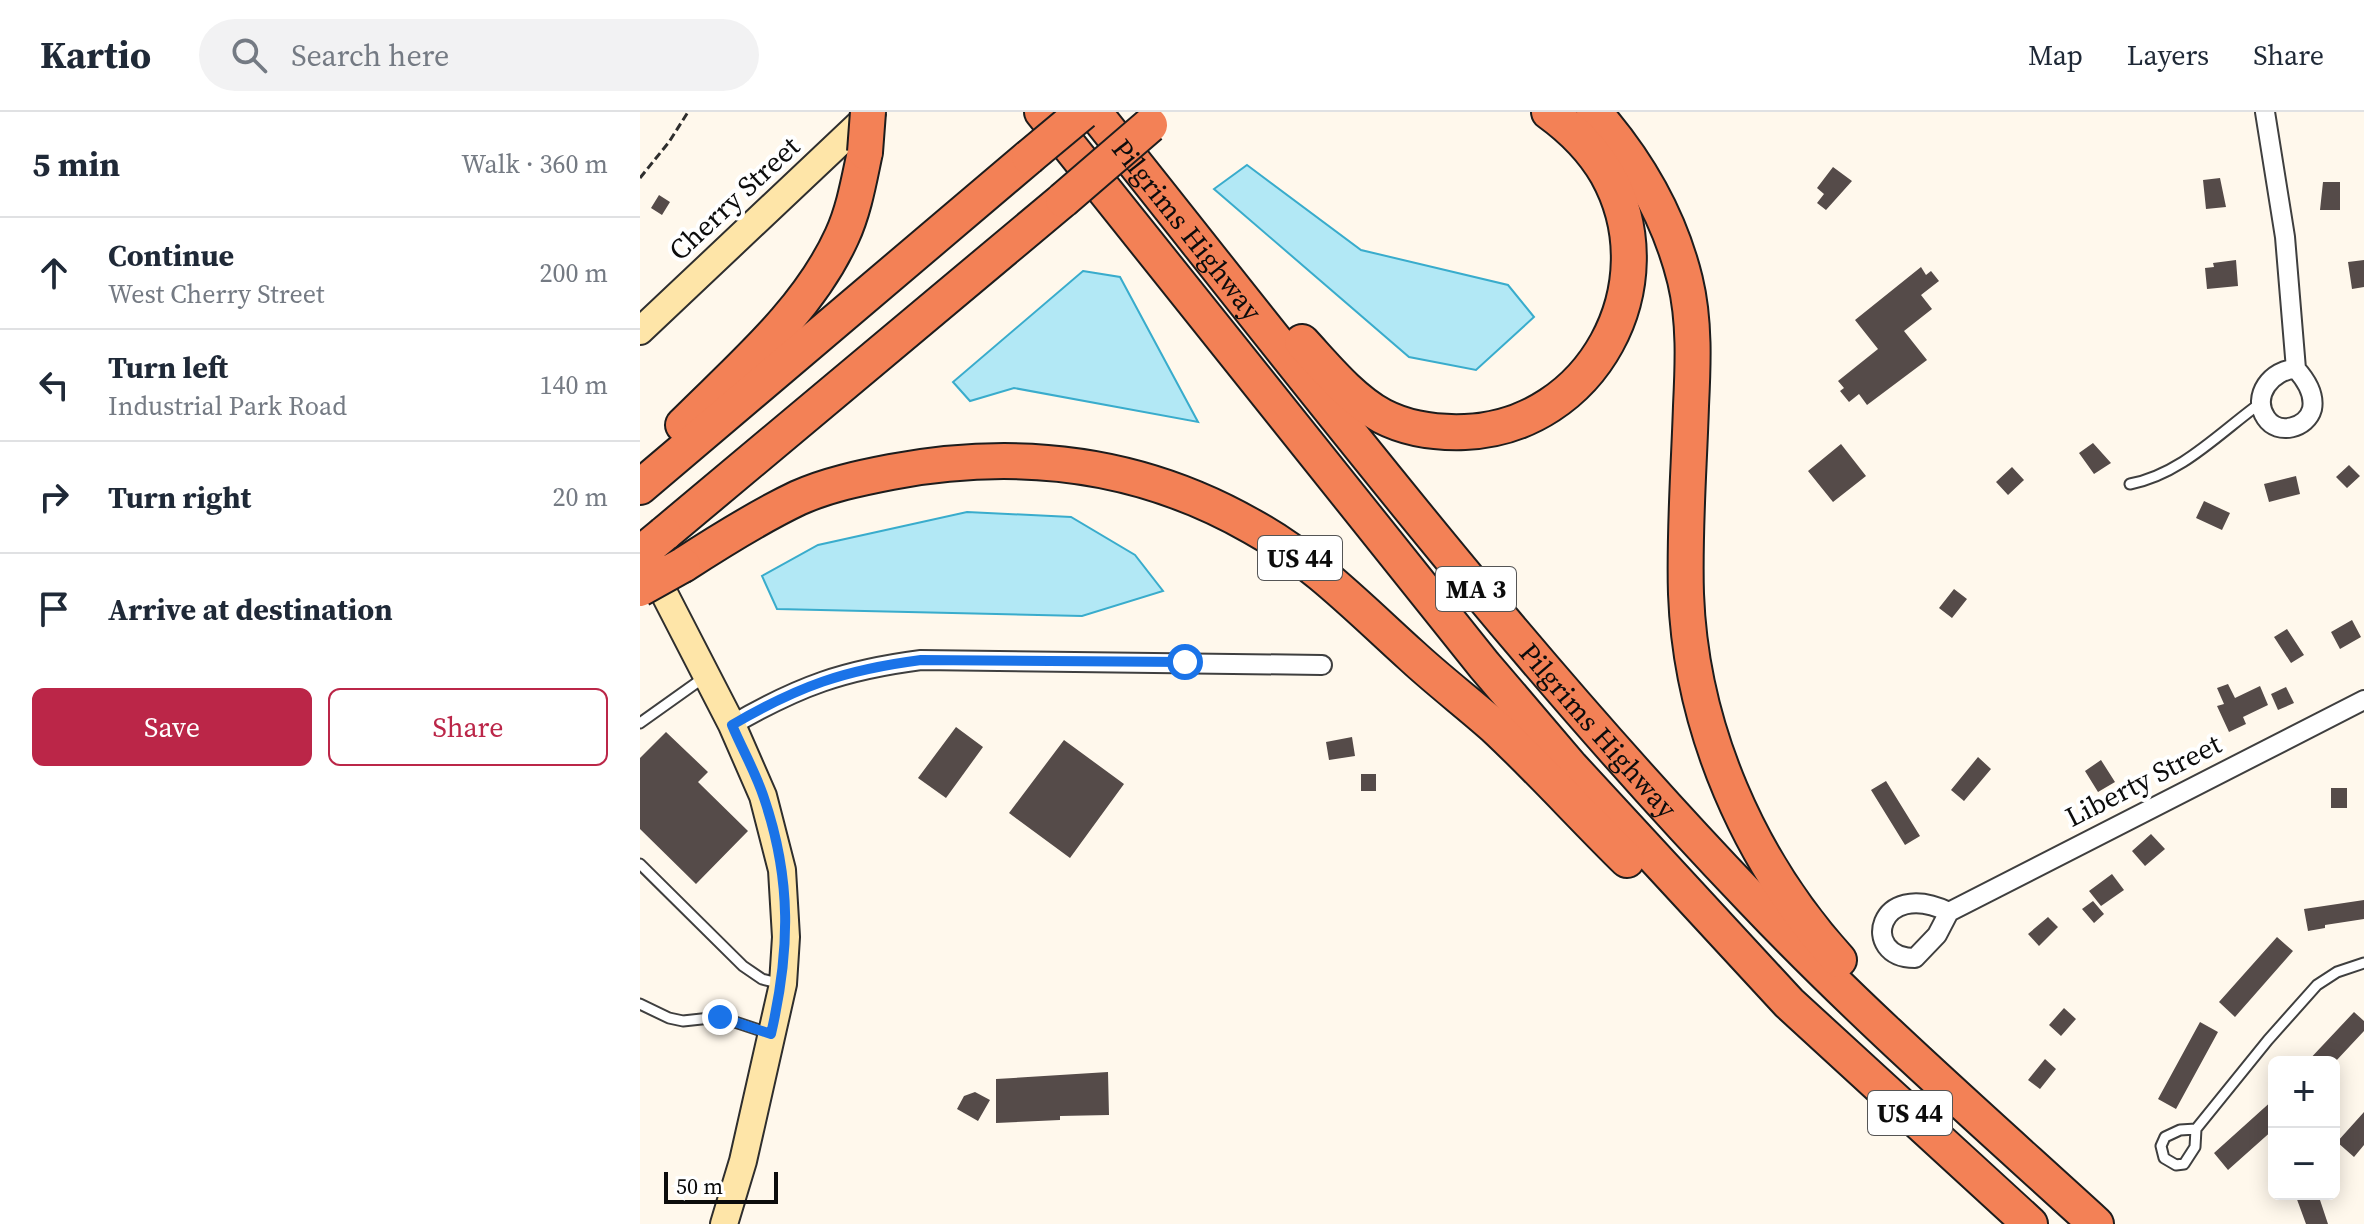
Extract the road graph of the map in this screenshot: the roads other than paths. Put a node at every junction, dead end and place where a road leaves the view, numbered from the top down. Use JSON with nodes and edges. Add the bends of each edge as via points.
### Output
{"nodes":[{"id":1,"x":870,"y":112,"type":"edge"},
{"id":2,"x":1042,"y":112,"type":"edge"},
{"id":3,"x":1083,"y":112,"type":"edge"},
{"id":4,"x":1094,"y":112,"type":"edge"},
{"id":5,"x":1549,"y":112,"type":"edge"},
{"id":6,"x":1594,"y":112,"type":"edge"},
{"id":7,"x":2265,"y":112,"type":"edge"},
{"id":8,"x":1159,"y":119,"type":"edge"},
{"id":9,"x":1229,"y":280,"type":"junction"},
{"id":10,"x":640,"y":331,"type":"edge"},
{"id":11,"x":2296,"y":369,"type":"junction"},
{"id":12,"x":2262,"y":402,"type":"junction"},
{"id":13,"x":640,"y":467,"type":"edge"},
{"id":14,"x":2130,"y":484,"type":"dead end"},
{"id":15,"x":640,"y":487,"type":"edge"},
{"id":16,"x":648,"y":545,"type":"edge"},
{"id":17,"x":640,"y":589,"type":"edge"},
{"id":18,"x":1322,"y":665,"type":"dead end"},
{"id":19,"x":706,"y":676,"type":"junction"},
{"id":20,"x":2364,"y":700,"type":"edge"},
{"id":21,"x":640,"y":723,"type":"edge"},
{"id":22,"x":732,"y":725,"type":"junction"},
{"id":23,"x":640,"y":864,"type":"edge"},
{"id":24,"x":1949,"y":912,"type":"dead end"},
{"id":25,"x":2364,"y":963,"type":"edge"},
{"id":26,"x":783,"y":984,"type":"junction"},
{"id":27,"x":1789,"y":1003,"type":"junction"},
{"id":28,"x":640,"y":1004,"type":"edge"},
{"id":29,"x":774,"y":1024,"type":"junction"},
{"id":30,"x":1890,"y":1037,"type":"junction"},
{"id":31,"x":2196,"y":1129,"type":"junction"},
{"id":32,"x":724,"y":1224,"type":"edge"},
{"id":33,"x":2030,"y":1224,"type":"edge"},
{"id":34,"x":2096,"y":1224,"type":"edge"}],
"edges":[{"from":1,"to":10,"type":"street","name":"Cherry Street"},
{"from":1,"to":13,"type":"highway","bridge":true,"via":[[843,234],[809,293]]},
{"from":2,"to":27,"type":"highway","name":"Pilgrims Highway","number":"MA 3","via":[[1484,665]]},
{"from":3,"to":15,"type":"highway","bridge":true},
{"from":4,"to":9,"type":"highway","name":"Pilgrims Highway","number":"MA 3"},
{"from":5,"to":9,"type":"highway","via":[[1606,172],[1624,217],[1629,265],[1621,312],[1603,351],[1570,390],[1533,414],[1495,428],[1461,432],[1415,428],[1383,417],[1350,392],[1283,321]]},
{"from":6,"to":30,"type":"highway","number":"US 44","via":[[1653,193],[1686,282],[1693,349],[1686,594],[1700,693],[1721,767],[1781,884],[1851,974]]},
{"from":7,"to":11,"type":"street","via":[[2285,237]]},
{"from":8,"to":16,"type":"highway","bridge":true},
{"from":9,"to":30,"type":"highway","name":"Pilgrims Highway","number":"MA 3","via":[[1408,507],[1590,723],[1750,897]]},
{"from":11,"to":12,"type":"street","via":[[2269,380]]},
{"from":11,"to":12,"type":"street","via":[[2312,395],[2306,419],[2297,427],[2274,425],[2266,419]]},
{"from":12,"to":14,"type":"lane","via":[[2178,466]]},
{"from":16,"to":19,"type":"street"},
{"from":17,"to":27,"type":"highway","number":"US 44","bridge":true,"via":[[800,497],[856,479],[996,459],[1062,462],[1134,476],[1254,527],[1329,580],[1496,728],[1719,950]]},
{"from":18,"to":22,"type":"street","via":[[921,660],[814,683]]},
{"from":19,"to":21,"type":"lane"},
{"from":19,"to":22,"type":"street"},
{"from":20,"to":24,"type":"street","name":"Liberty Street"},
{"from":22,"to":26,"type":"street","via":[[763,796],[782,870]]},
{"from":23,"to":26,"type":"lane","via":[[743,966],[762,979]]},
{"from":25,"to":31,"type":"lane","via":[[2317,985]]},
{"from":26,"to":29,"type":"street"},
{"from":27,"to":33,"type":"highway","name":"Pilgrims Highway","number":"US 44"},
{"from":28,"to":29,"type":"lane","via":[[683,1021],[720,1017]]},
{"from":29,"to":32,"type":"street"},
{"from":30,"to":34,"type":"highway","name":"Pilgrims Highway","number":"US 44"},
{"from":31,"to":31,"type":"lane","via":[[2165,1137],[2164,1158],[2184,1164],[2195,1147]]}]}
